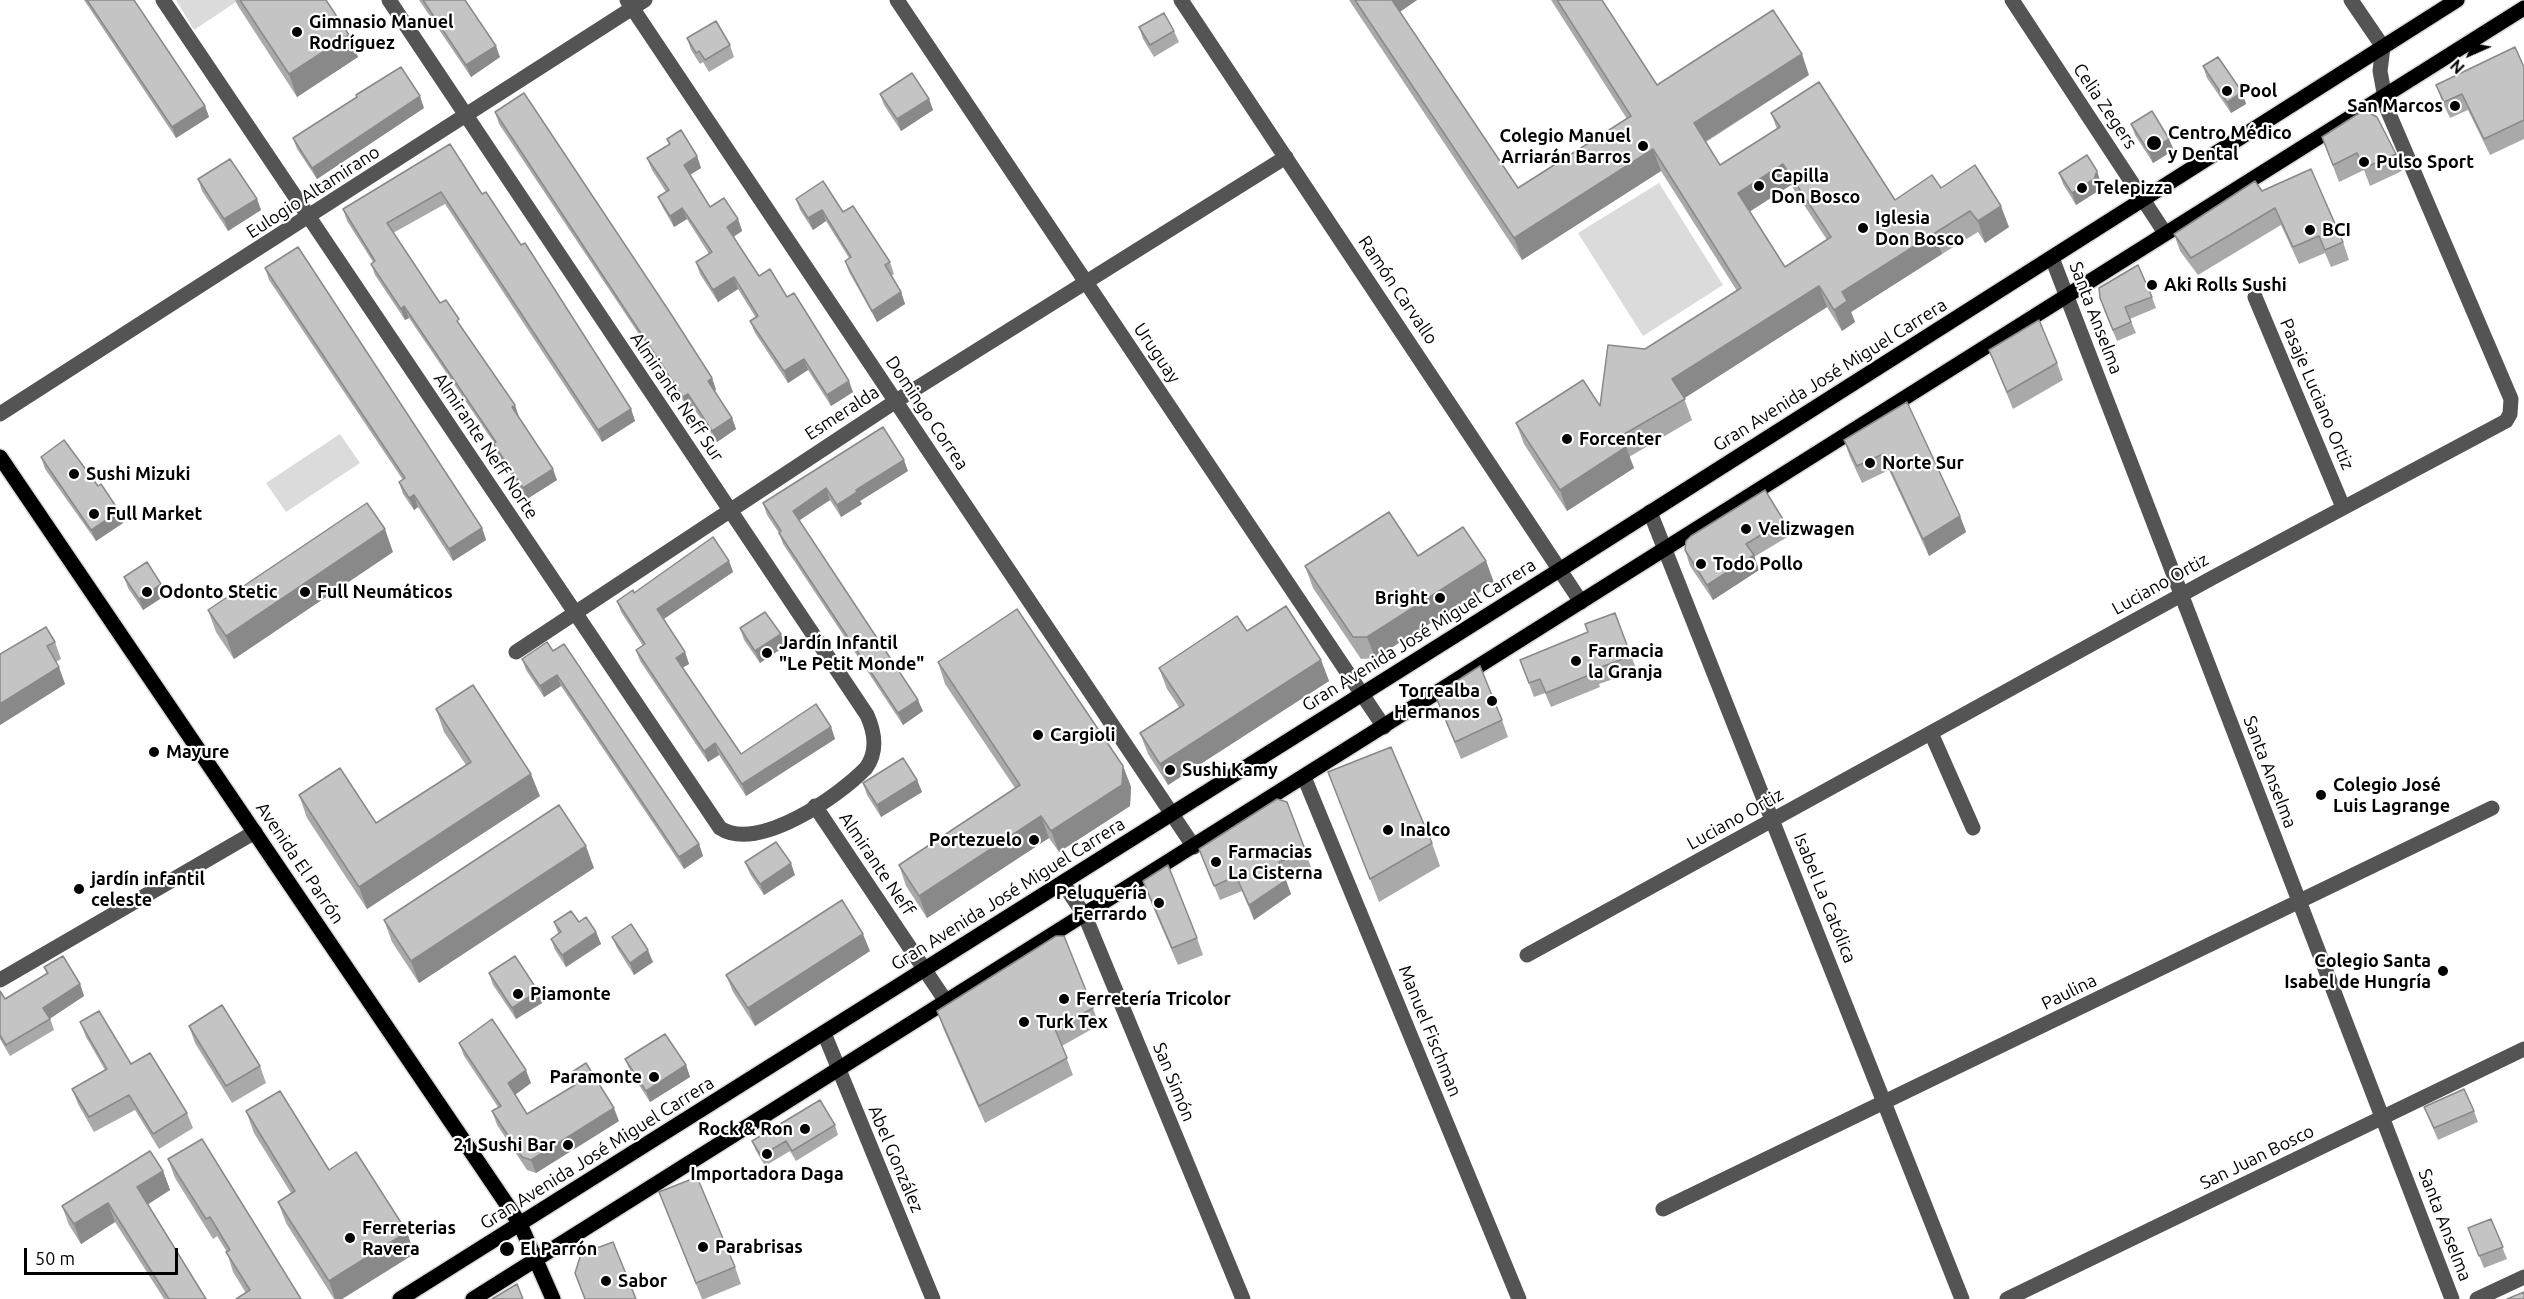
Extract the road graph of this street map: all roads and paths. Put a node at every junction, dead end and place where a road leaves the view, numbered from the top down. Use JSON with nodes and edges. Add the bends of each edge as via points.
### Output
{"nodes":[{"id":1,"x":163,"y":0,"type":"edge"},
{"id":2,"x":389,"y":0,"type":"edge"},
{"id":3,"x":897,"y":0,"type":"edge"},
{"id":4,"x":1181,"y":0,"type":"edge"},
{"id":5,"x":2012,"y":0,"type":"edge"},
{"id":6,"x":2351,"y":0,"type":"edge"},
{"id":7,"x":2457,"y":0,"type":"edge"},
{"id":8,"x":635,"y":3,"type":"edge"},
{"id":9,"x":2524,"y":8,"type":"edge"},
{"id":10,"x":2383,"y":47,"type":"junction"},
{"id":11,"x":2384,"y":96,"type":"junction"},
{"id":12,"x":466,"y":116,"type":"junction"},
{"id":13,"x":1286,"y":157,"type":"junction"},
{"id":14,"x":2144,"y":199,"type":"junction"},
{"id":15,"x":308,"y":218,"type":"junction"},
{"id":16,"x":2165,"y":233,"type":"junction"},
{"id":17,"x":2052,"y":258,"type":"junction"},
{"id":18,"x":1085,"y":281,"type":"junction"},
{"id":19,"x":2066,"y":295,"type":"junction"},
{"id":20,"x":2255,"y":297,"type":"dead end"},
{"id":21,"x":896,"y":401,"type":"junction"},
{"id":22,"x":0,"y":414,"type":"edge"},
{"id":23,"x":0,"y":457,"type":"edge"},
{"id":24,"x":2343,"y":507,"type":"junction"},
{"id":25,"x":729,"y":511,"type":"junction"},
{"id":26,"x":1650,"y":512,"type":"junction"},
{"id":27,"x":1666,"y":549,"type":"junction"},
{"id":28,"x":1561,"y":569,"type":"junction"},
{"id":29,"x":2181,"y":595,"type":"junction"},
{"id":30,"x":1581,"y":602,"type":"junction"},
{"id":31,"x":575,"y":612,"type":"junction"},
{"id":32,"x":516,"y":651,"type":"dead end"},
{"id":33,"x":1362,"y":694,"type":"junction"},
{"id":34,"x":1384,"y":727,"type":"junction"},
{"id":35,"x":1931,"y":733,"type":"junction"},
{"id":36,"x":1304,"y":777,"type":"junction"},
{"id":37,"x":815,"y":806,"type":"junction"},
{"id":38,"x":2492,"y":808,"type":"dead end"},
{"id":39,"x":1172,"y":814,"type":"junction"},
{"id":40,"x":1774,"y":819,"type":"junction"},
{"id":41,"x":1973,"y":828,"type":"dead end"},
{"id":42,"x":255,"y":832,"type":"junction"},
{"id":43,"x":1194,"y":847,"type":"junction"},
{"id":44,"x":1063,"y":883,"type":"junction"},
{"id":45,"x":2299,"y":902,"type":"junction"},
{"id":46,"x":1085,"y":916,"type":"junction"},
{"id":47,"x":1527,"y":955,"type":"dead end"},
{"id":48,"x":925,"y":970,"type":"junction"},
{"id":49,"x":0,"y":980,"type":"edge"},
{"id":50,"x":947,"y":1003,"type":"junction"},
{"id":51,"x":824,"y":1033,"type":"junction"},
{"id":52,"x":2524,"y":1049,"type":"edge"},
{"id":53,"x":839,"y":1071,"type":"junction"},
{"id":54,"x":1885,"y":1102,"type":"junction"},
{"id":55,"x":2383,"y":1118,"type":"junction"},
{"id":56,"x":1663,"y":1209,"type":"dead end"},
{"id":57,"x":519,"y":1224,"type":"junction"},
{"id":58,"x":536,"y":1260,"type":"junction"},
{"id":59,"x":2524,"y":1277,"type":"edge"},
{"id":60,"x":400,"y":1299,"type":"edge"},
{"id":61,"x":473,"y":1299,"type":"edge"},
{"id":62,"x":553,"y":1299,"type":"edge"},
{"id":63,"x":933,"y":1299,"type":"edge"},
{"id":64,"x":1243,"y":1299,"type":"edge"},
{"id":65,"x":1519,"y":1299,"type":"edge"},
{"id":66,"x":1962,"y":1299,"type":"edge"},
{"id":67,"x":2007,"y":1299,"type":"edge"},
{"id":68,"x":2452,"y":1299,"type":"edge"},
{"id":69,"x":2477,"y":1299,"type":"edge"}],
"edges":[{"from":1,"to":15,"type":"street","name":"Almirante Neff Norte"},
{"from":2,"to":12,"type":"street","name":"Almirante Neff Sur"},
{"from":3,"to":18,"type":"street","name":"Uruguay"},
{"from":4,"to":13,"type":"street","name":"Ramón Carvallo"},
{"from":5,"to":14,"type":"street","name":"Celia Zegers"},
{"from":6,"to":10,"type":"street"},
{"from":7,"to":10,"type":"main road","name":"Gran Avenida José Miguel Carrera"},
{"from":8,"to":12,"type":"street","name":"Eulogio Altamirano"},
{"from":8,"to":21,"type":"street","name":"Domingo Correa"},
{"from":9,"to":11,"type":"main road"},
{"from":10,"to":11,"type":"street","via":[[2380,71]]},
{"from":10,"to":14,"type":"main road","name":"Gran Avenida José Miguel Carrera"},
{"from":11,"to":16,"type":"main road"},
{"from":11,"to":24,"type":"street","name":"Luciano Ortiz","via":[[2512,406],[2500,425]]},
{"from":12,"to":15,"type":"street","name":"Eulogio Altamirano"},
{"from":12,"to":25,"type":"street","name":"Almirante Neff Sur"},
{"from":13,"to":18,"type":"street","name":"Esmeralda"},
{"from":13,"to":28,"type":"street","name":"Ramón Carvallo"},
{"from":14,"to":16,"type":"street","name":"Celia Zegers"},
{"from":14,"to":17,"type":"main road","name":"Gran Avenida José Miguel Carrera"},
{"from":15,"to":22,"type":"street","name":"Eulogio Altamirano"},
{"from":15,"to":31,"type":"street","name":"Almirante Neff Norte"},
{"from":16,"to":19,"type":"main road"},
{"from":17,"to":19,"type":"street","name":"Santa Anselma"},
{"from":17,"to":26,"type":"main road","name":"Gran Avenida José Miguel Carrera"},
{"from":18,"to":21,"type":"street","name":"Esmeralda"},
{"from":18,"to":33,"type":"street","name":"Uruguay"},
{"from":19,"to":27,"type":"main road"},
{"from":19,"to":29,"type":"street","name":"Santa Anselma"},
{"from":20,"to":24,"type":"street","name":"Pasaje Luciano Ortiz"},
{"from":21,"to":25,"type":"street","name":"Esmeralda"},
{"from":21,"to":39,"type":"street","name":"Domingo Correa"},
{"from":23,"to":42,"type":"main road","name":"Avenida El Parrón"},
{"from":24,"to":29,"type":"street","name":"Luciano Ortiz"},
{"from":25,"to":31,"type":"street","name":"Esmeralda"},
{"from":25,"to":37,"type":"street","name":"Almirante Neff Sur","via":[[872,726],[874,750],[866,768]]},
{"from":26,"to":27,"type":"street","name":"Isabel La Católica"},
{"from":26,"to":28,"type":"main road","name":"Gran Avenida José Miguel Carrera"},
{"from":27,"to":30,"type":"main road"},
{"from":27,"to":40,"type":"street","name":"Isabel La Católica"},
{"from":28,"to":30,"type":"street","name":"Ramón Carvallo"},
{"from":28,"to":33,"type":"main road","name":"Gran Avenida José Miguel Carrera"},
{"from":29,"to":35,"type":"street","name":"Luciano Ortiz"},
{"from":29,"to":45,"type":"street","name":"Santa Anselma"},
{"from":30,"to":34,"type":"main road"},
{"from":31,"to":32,"type":"street","name":"Esmeralda"},
{"from":31,"to":37,"type":"street","name":"Almirante Neff Norte","via":[[720,828],[738,835],[759,834]]},
{"from":33,"to":34,"type":"street","name":"Uruguay"},
{"from":33,"to":39,"type":"main road","name":"Gran Avenida José Miguel Carrera"},
{"from":34,"to":36,"type":"main road"},
{"from":35,"to":40,"type":"street","name":"Luciano Ortiz"},
{"from":35,"to":41,"type":"street"},
{"from":36,"to":43,"type":"main road"},
{"from":36,"to":65,"type":"street","name":"Manuel Fischman"},
{"from":37,"to":48,"type":"street","name":"Almirante Neff"},
{"from":38,"to":45,"type":"street","name":"Paulina"},
{"from":39,"to":43,"type":"street","name":"Domingo Correa"},
{"from":39,"to":44,"type":"main road","name":"Gran Avenida José Miguel Carrera"},
{"from":40,"to":47,"type":"street","name":"Luciano Ortiz"},
{"from":40,"to":54,"type":"street","name":"Isabel La Católica"},
{"from":42,"to":49,"type":"street"},
{"from":42,"to":57,"type":"main road","name":"Avenida El Parrón"},
{"from":43,"to":46,"type":"main road"},
{"from":44,"to":46,"type":"street","name":"San Simón"},
{"from":44,"to":48,"type":"main road","name":"Gran Avenida José Miguel Carrera"},
{"from":45,"to":54,"type":"street","name":"Paulina"},
{"from":45,"to":55,"type":"street","name":"Santa Anselma"},
{"from":46,"to":50,"type":"main road"},
{"from":46,"to":64,"type":"street","name":"San Simón"},
{"from":48,"to":50,"type":"street","name":"Almirante Neff"},
{"from":48,"to":51,"type":"main road","name":"Gran Avenida José Miguel Carrera"},
{"from":50,"to":53,"type":"main road"},
{"from":51,"to":53,"type":"street","name":"Abel González"},
{"from":51,"to":57,"type":"main road","name":"Gran Avenida José Miguel Carrera"},
{"from":52,"to":55,"type":"street","name":"San Juan Bosco"},
{"from":53,"to":58,"type":"main road"},
{"from":53,"to":63,"type":"street","name":"Abel González"},
{"from":54,"to":56,"type":"street","name":"Paulina"},
{"from":54,"to":66,"type":"street","name":"Isabel La Católica"},
{"from":55,"to":67,"type":"street","name":"San Juan Bosco"},
{"from":55,"to":68,"type":"street","name":"Santa Anselma"},
{"from":57,"to":58,"type":"main road","name":"Avenida El Parrón"},
{"from":57,"to":60,"type":"main road","name":"Gran Avenida José Miguel Carrera"},
{"from":58,"to":61,"type":"main road"},
{"from":58,"to":62,"type":"main road","name":"Avenida El Parrón"},
{"from":59,"to":69,"type":"street"}]}
